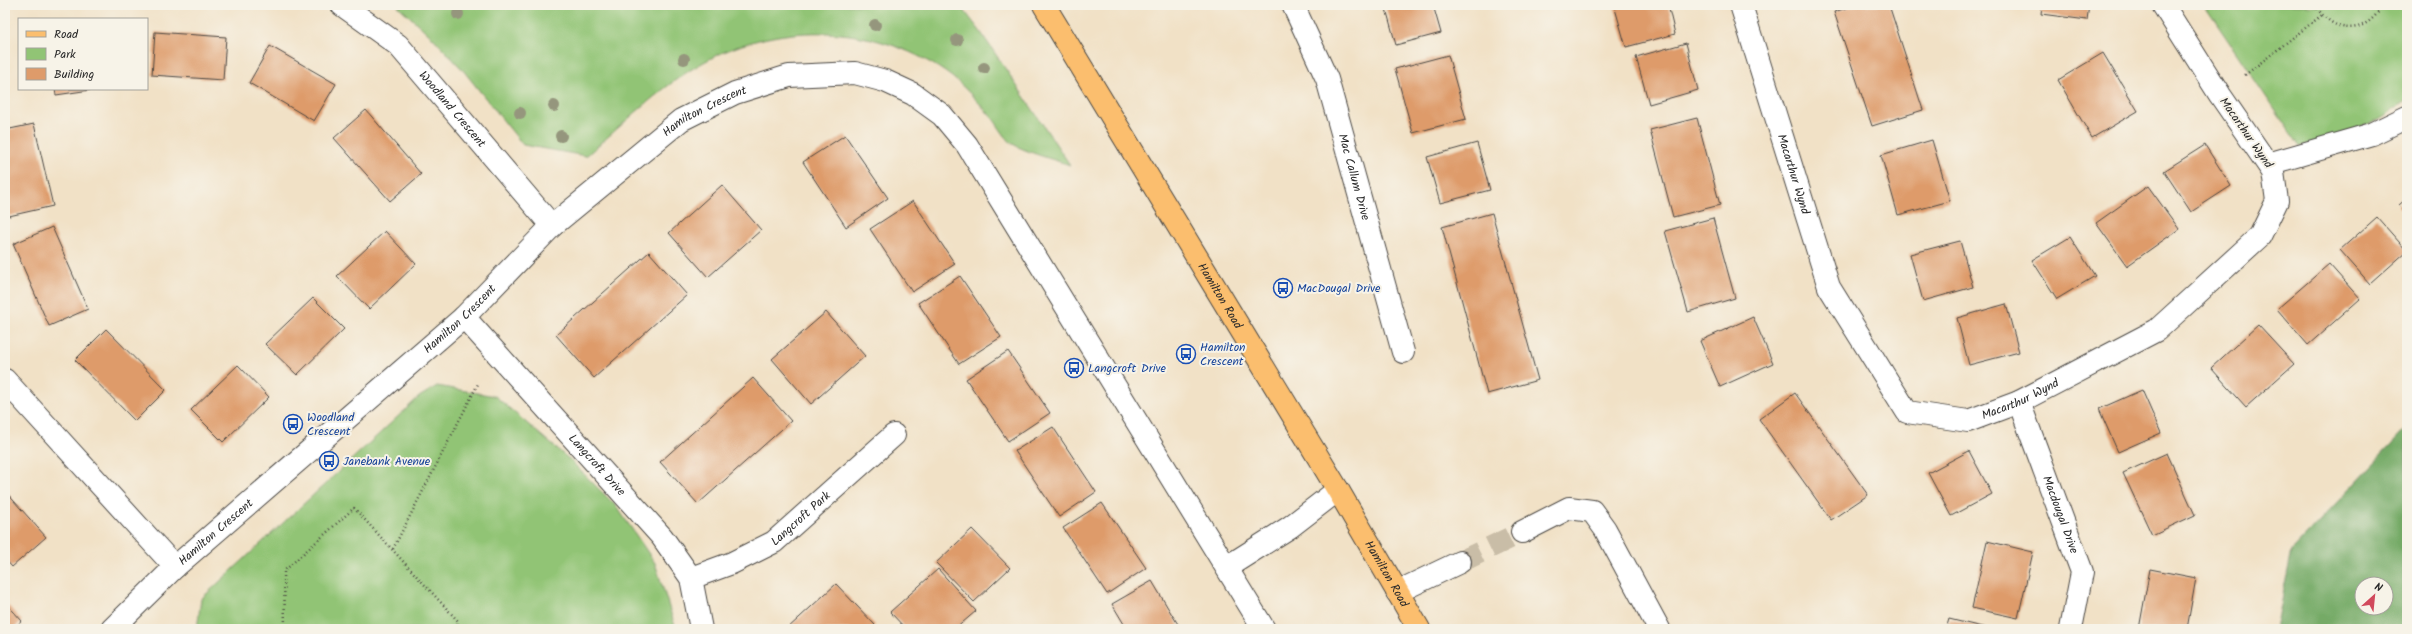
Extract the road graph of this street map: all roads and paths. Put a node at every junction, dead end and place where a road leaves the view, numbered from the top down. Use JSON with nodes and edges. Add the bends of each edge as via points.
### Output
{"nodes":[{"id":1,"x":342,"y":5,"type":"edge"},
{"id":2,"x":1044,"y":5,"type":"edge"},
{"id":3,"x":1293,"y":5,"type":"edge"},
{"id":4,"x":1741,"y":5,"type":"edge"},
{"id":5,"x":2163,"y":5,"type":"edge"},
{"id":6,"x":2315,"y":5,"type":"edge"},
{"id":7,"x":2384,"y":5,"type":"edge"},
{"id":8,"x":2322,"y":15,"type":"junction"},
{"id":9,"x":2220,"y":95,"type":"junction"},
{"id":10,"x":2406,"y":117,"type":"edge"},
{"id":11,"x":2268,"y":164,"type":"junction"},
{"id":12,"x":552,"y":226,"type":"junction"},
{"id":13,"x":464,"y":317,"type":"junction"},
{"id":14,"x":495,"y":350,"type":"junction"},
{"id":15,"x":1403,"y":352,"type":"dead end"},
{"id":16,"x":5,"y":380,"type":"edge"},
{"id":17,"x":2019,"y":402,"type":"junction"},
{"id":18,"x":894,"y":435,"type":"dead end"},
{"id":19,"x":1338,"y":490,"type":"junction"},
{"id":20,"x":1522,"y":532,"type":"tunnel mouth"},
{"id":21,"x":393,"y":548,"type":"junction"},
{"id":22,"x":1460,"y":562,"type":"tunnel mouth"},
{"id":23,"x":1227,"y":566,"type":"junction"},
{"id":24,"x":176,"y":567,"type":"junction"},
{"id":25,"x":691,"y":578,"type":"junction"},
{"id":26,"x":1397,"y":592,"type":"junction"},
{"id":27,"x":112,"y":629,"type":"edge"},
{"id":28,"x":284,"y":629,"type":"edge"},
{"id":29,"x":458,"y":629,"type":"edge"},
{"id":30,"x":701,"y":629,"type":"edge"},
{"id":31,"x":1264,"y":629,"type":"edge"},
{"id":32,"x":1419,"y":629,"type":"edge"},
{"id":33,"x":1659,"y":629,"type":"edge"},
{"id":34,"x":2071,"y":629,"type":"edge"}],
"edges":[{"from":1,"to":12,"type":"street","name":"Woodland Crescent","via":[[398,45]]},
{"from":2,"to":19,"type":"main road","name":"Hamilton Road"},
{"from":3,"to":15,"type":"street","name":"Mac Callum Drive","via":[[1327,79]]},
{"from":4,"to":17,"type":"street","name":"Macarthur Wynd","via":[[1829,287],[1907,412],[1968,421]]},
{"from":5,"to":9,"type":"street","name":"Macarthur Wynd"},
{"from":6,"to":8,"type":"path"},
{"from":7,"to":8,"type":"path","via":[[2367,24],[2355,28],[2331,24]]},
{"from":8,"to":9,"type":"path"},
{"from":9,"to":11,"type":"street","name":"Macarthur Wynd"},
{"from":10,"to":11,"type":"street","via":[[2372,134]]},
{"from":11,"to":17,"type":"street","name":"Macarthur Wynd","via":[[2273,172],[2277,201],[2260,236],[2157,330]]},
{"from":12,"to":13,"type":"street","name":"Hamilton Crescent"},
{"from":12,"to":23,"type":"street","name":"Hamilton Crescent","via":[[681,120],[735,93],[789,76],[855,73],[885,81],[913,94],[942,115],[967,145]]},
{"from":13,"to":14,"type":"street","name":"Langcroft Drive"},
{"from":13,"to":24,"type":"street","name":"Hamilton Crescent"},
{"from":14,"to":21,"type":"path"},
{"from":14,"to":25,"type":"street","name":"Langcroft Drive","via":[[662,537]]},
{"from":16,"to":24,"type":"street"},
{"from":17,"to":34,"type":"street","name":"Macdougal Drive","via":[[2082,572]]},
{"from":18,"to":25,"type":"street","name":"Langcroft Park","via":[[774,542],[732,563]]},
{"from":19,"to":23,"type":"street","via":[[1290,526]]},
{"from":19,"to":26,"type":"main road","name":"Hamilton Road"},
{"from":20,"to":33,"type":"street","via":[[1568,508],[1592,511],[1605,529]]},
{"from":21,"to":28,"type":"path","via":[[354,508],[284,572]]},
{"from":21,"to":29,"type":"path","via":[[458,621]]},
{"from":22,"to":26,"type":"street"},
{"from":23,"to":31,"type":"street","name":"Hamilton Crescent"},
{"from":24,"to":27,"type":"street","name":"Hamilton Crescent"},
{"from":25,"to":30,"type":"street","name":"Langcroft Drive"},
{"from":26,"to":32,"type":"main road","name":"Hamilton Road"}]}
